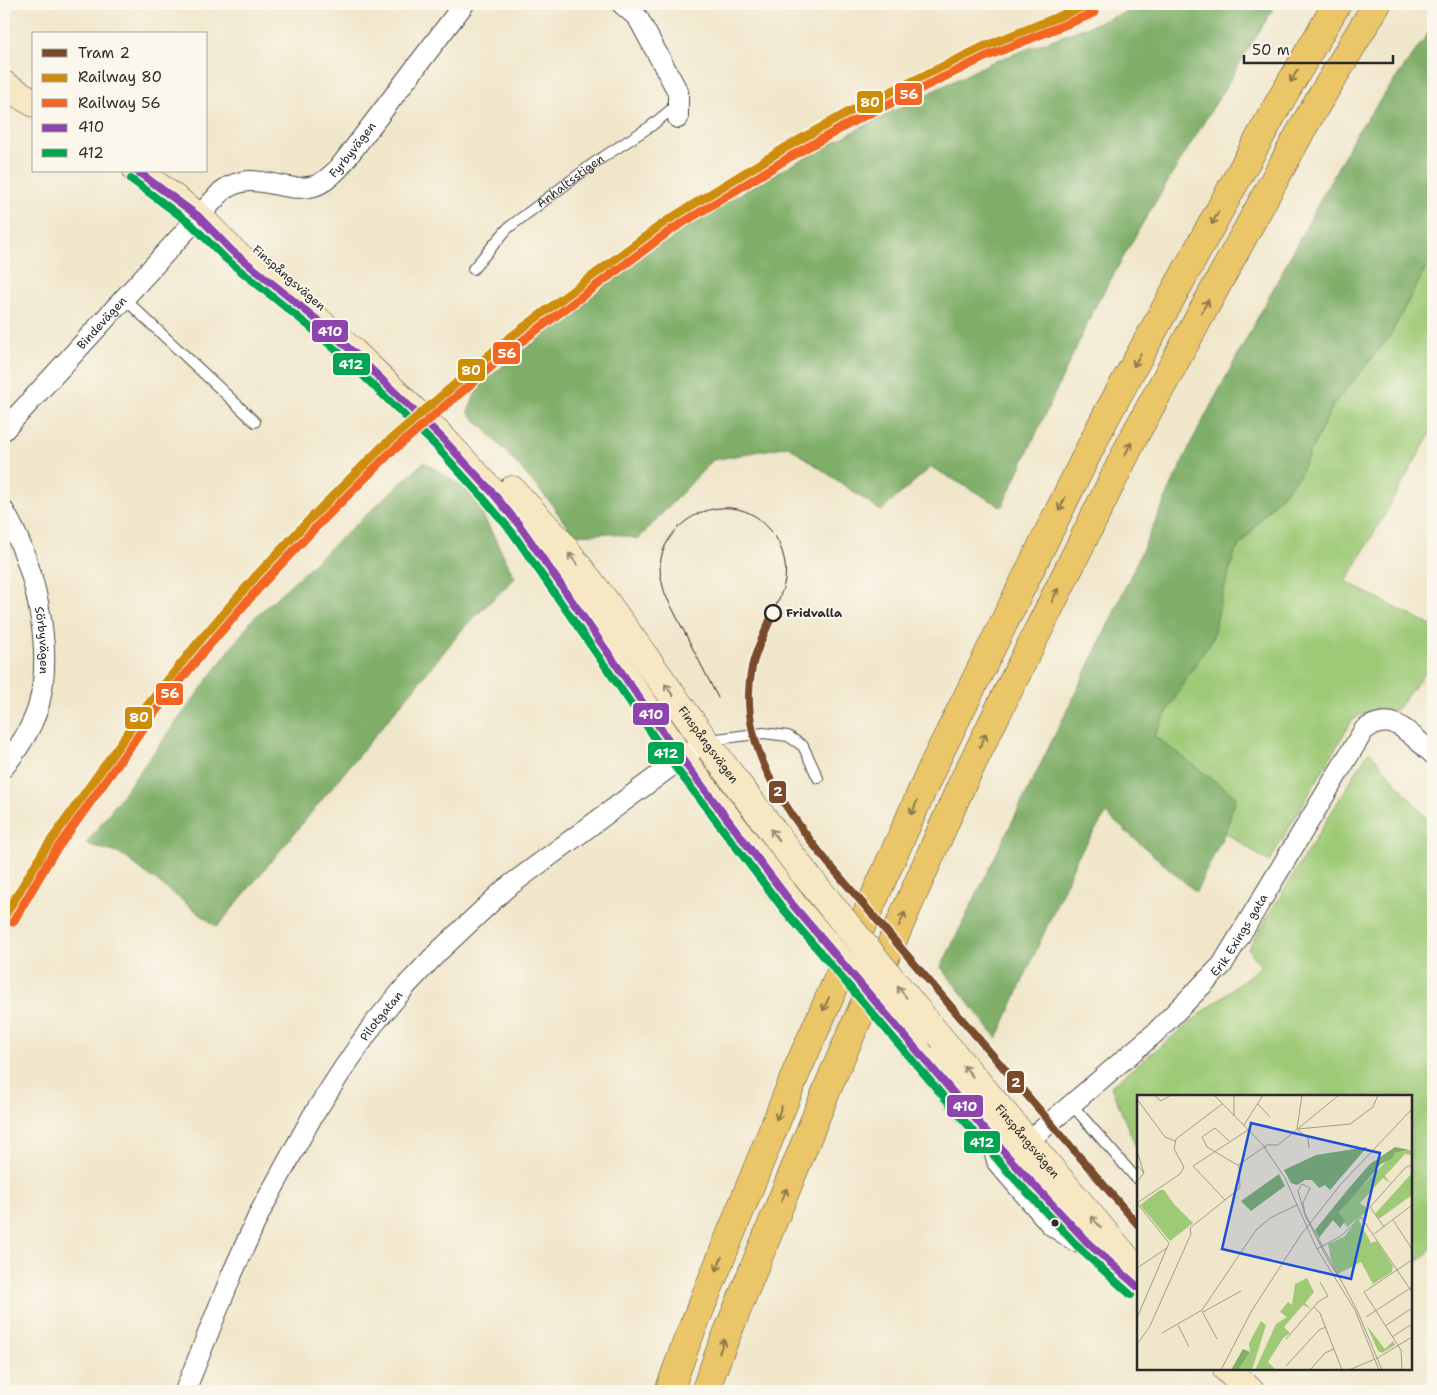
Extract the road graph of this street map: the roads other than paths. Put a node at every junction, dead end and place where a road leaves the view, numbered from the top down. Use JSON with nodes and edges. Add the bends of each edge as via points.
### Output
{"nodes":[{"id":1,"x":464,"y":4,"type":"edge"},
{"id":2,"x":622,"y":4,"type":"edge"},
{"id":3,"x":1337,"y":4,"type":"edge"},
{"id":4,"x":1377,"y":4,"type":"edge"},
{"id":5,"x":4,"y":86,"type":"edge"},
{"id":6,"x":32,"y":102,"type":"edge"},
{"id":7,"x":678,"y":110,"type":"joint"},
{"id":8,"x":138,"y":172,"type":"edge"},
{"id":9,"x":198,"y":216,"type":"junction"},
{"id":10,"x":473,"y":269,"type":"dead end"},
{"id":11,"x":124,"y":298,"type":"junction"},
{"id":12,"x":255,"y":422,"type":"dead end"},
{"id":13,"x":4,"y":430,"type":"edge"},
{"id":14,"x":446,"y":431,"type":"junction"},
{"id":15,"x":4,"y":511,"type":"edge"},
{"id":16,"x":705,"y":741,"type":"junction"},
{"id":17,"x":1433,"y":754,"type":"edge"},
{"id":18,"x":681,"y":758,"type":"junction"},
{"id":19,"x":4,"y":767,"type":"edge"},
{"id":20,"x":818,"y":778,"type":"dead end"},
{"id":21,"x":1071,"y":1104,"type":"junction"},
{"id":22,"x":981,"y":1126,"type":"junction"},
{"id":23,"x":1018,"y":1150,"type":"junction"},
{"id":24,"x":1137,"y":1178,"type":"edge"},
{"id":25,"x":1110,"y":1262,"type":"junction"},
{"id":26,"x":1137,"y":1271,"type":"edge"},
{"id":27,"x":1137,"y":1286,"type":"edge"},
{"id":28,"x":1228,"y":1370,"type":"edge"},
{"id":29,"x":184,"y":1391,"type":"edge"},
{"id":30,"x":669,"y":1391,"type":"edge"},
{"id":31,"x":705,"y":1391,"type":"edge"},
{"id":32,"x":1250,"y":1391,"type":"edge"}],
"edges":[{"from":1,"to":9,"type":"street","name":"Fyrbyvägen","via":[[339,168],[328,178],[305,188],[241,181],[222,191]]},
{"from":2,"to":7,"type":"street","name":"Anhaltsstigen","via":[[638,18],[678,92]]},
{"from":3,"to":30,"type":"highway","one_way":true,"via":[[1276,106],[1104,420],[934,764],[798,1068]]},
{"from":31,"to":4,"type":"highway","one_way":true,"via":[[833,1075],[962,784],[1136,433],[1306,122]]},
{"from":5,"to":6,"type":"main road"},
{"from":7,"to":10,"type":"lane","name":"Anhaltsstigen","via":[[538,204],[508,228]]},
{"from":8,"to":9,"type":"main road","name":"Finspångsvägen"},
{"from":9,"to":11,"type":"street","name":"Bindevägen"},
{"from":9,"to":14,"type":"main road","name":"Finspångsvägen","via":[[232,251],[316,320],[358,347]]},
{"from":11,"to":12,"type":"lane"},
{"from":11,"to":13,"type":"street","name":"Bindevägen"},
{"from":16,"to":14,"type":"main road","name":"Finspångsvägen","one_way":true,"via":[[558,540]]},
{"from":14,"to":18,"type":"main road","name":"Finspångsvägen","via":[[520,526]]},
{"from":15,"to":19,"type":"street","name":"Sörbyvägen","via":[[37,595],[44,651],[39,705],[15,753]]},
{"from":16,"to":18,"type":"street","name":"Pilotgatan"},
{"from":16,"to":20,"type":"lane","via":[[764,733],[788,736],[803,746]]},
{"from":23,"to":16,"type":"main road","name":"Finspångsvägen","one_way":true,"bridge":true,"via":[[933,1030],[804,874]]},
{"from":17,"to":21,"type":"street","name":"Erik Exings gata","via":[[1396,724],[1380,723],[1364,730],[1222,964],[1155,1033]]},
{"from":18,"to":22,"type":"main road","name":"Finspångsvägen","bridge":true,"via":[[792,904]]},
{"from":18,"to":29,"type":"street","name":"Pilotgatan","via":[[505,889],[437,953],[373,1025],[312,1117],[260,1212]]},
{"from":21,"to":23,"type":"street","name":"Erik Exings gata"},
{"from":21,"to":24,"type":"lane"},
{"from":22,"to":23,"type":"main road","name":"Finspångsvägen"},
{"from":22,"to":25,"type":"lane","via":[[993,1165],[1048,1229],[1072,1245]]},
{"from":23,"to":25,"type":"main road","name":"Finspångsvägen","via":[[1089,1244]]},
{"from":26,"to":23,"type":"main road","name":"Finspångsvägen","one_way":true},
{"from":25,"to":27,"type":"main road","name":"Finspångsvägen"},
{"from":28,"to":32,"type":"main road"}]}
